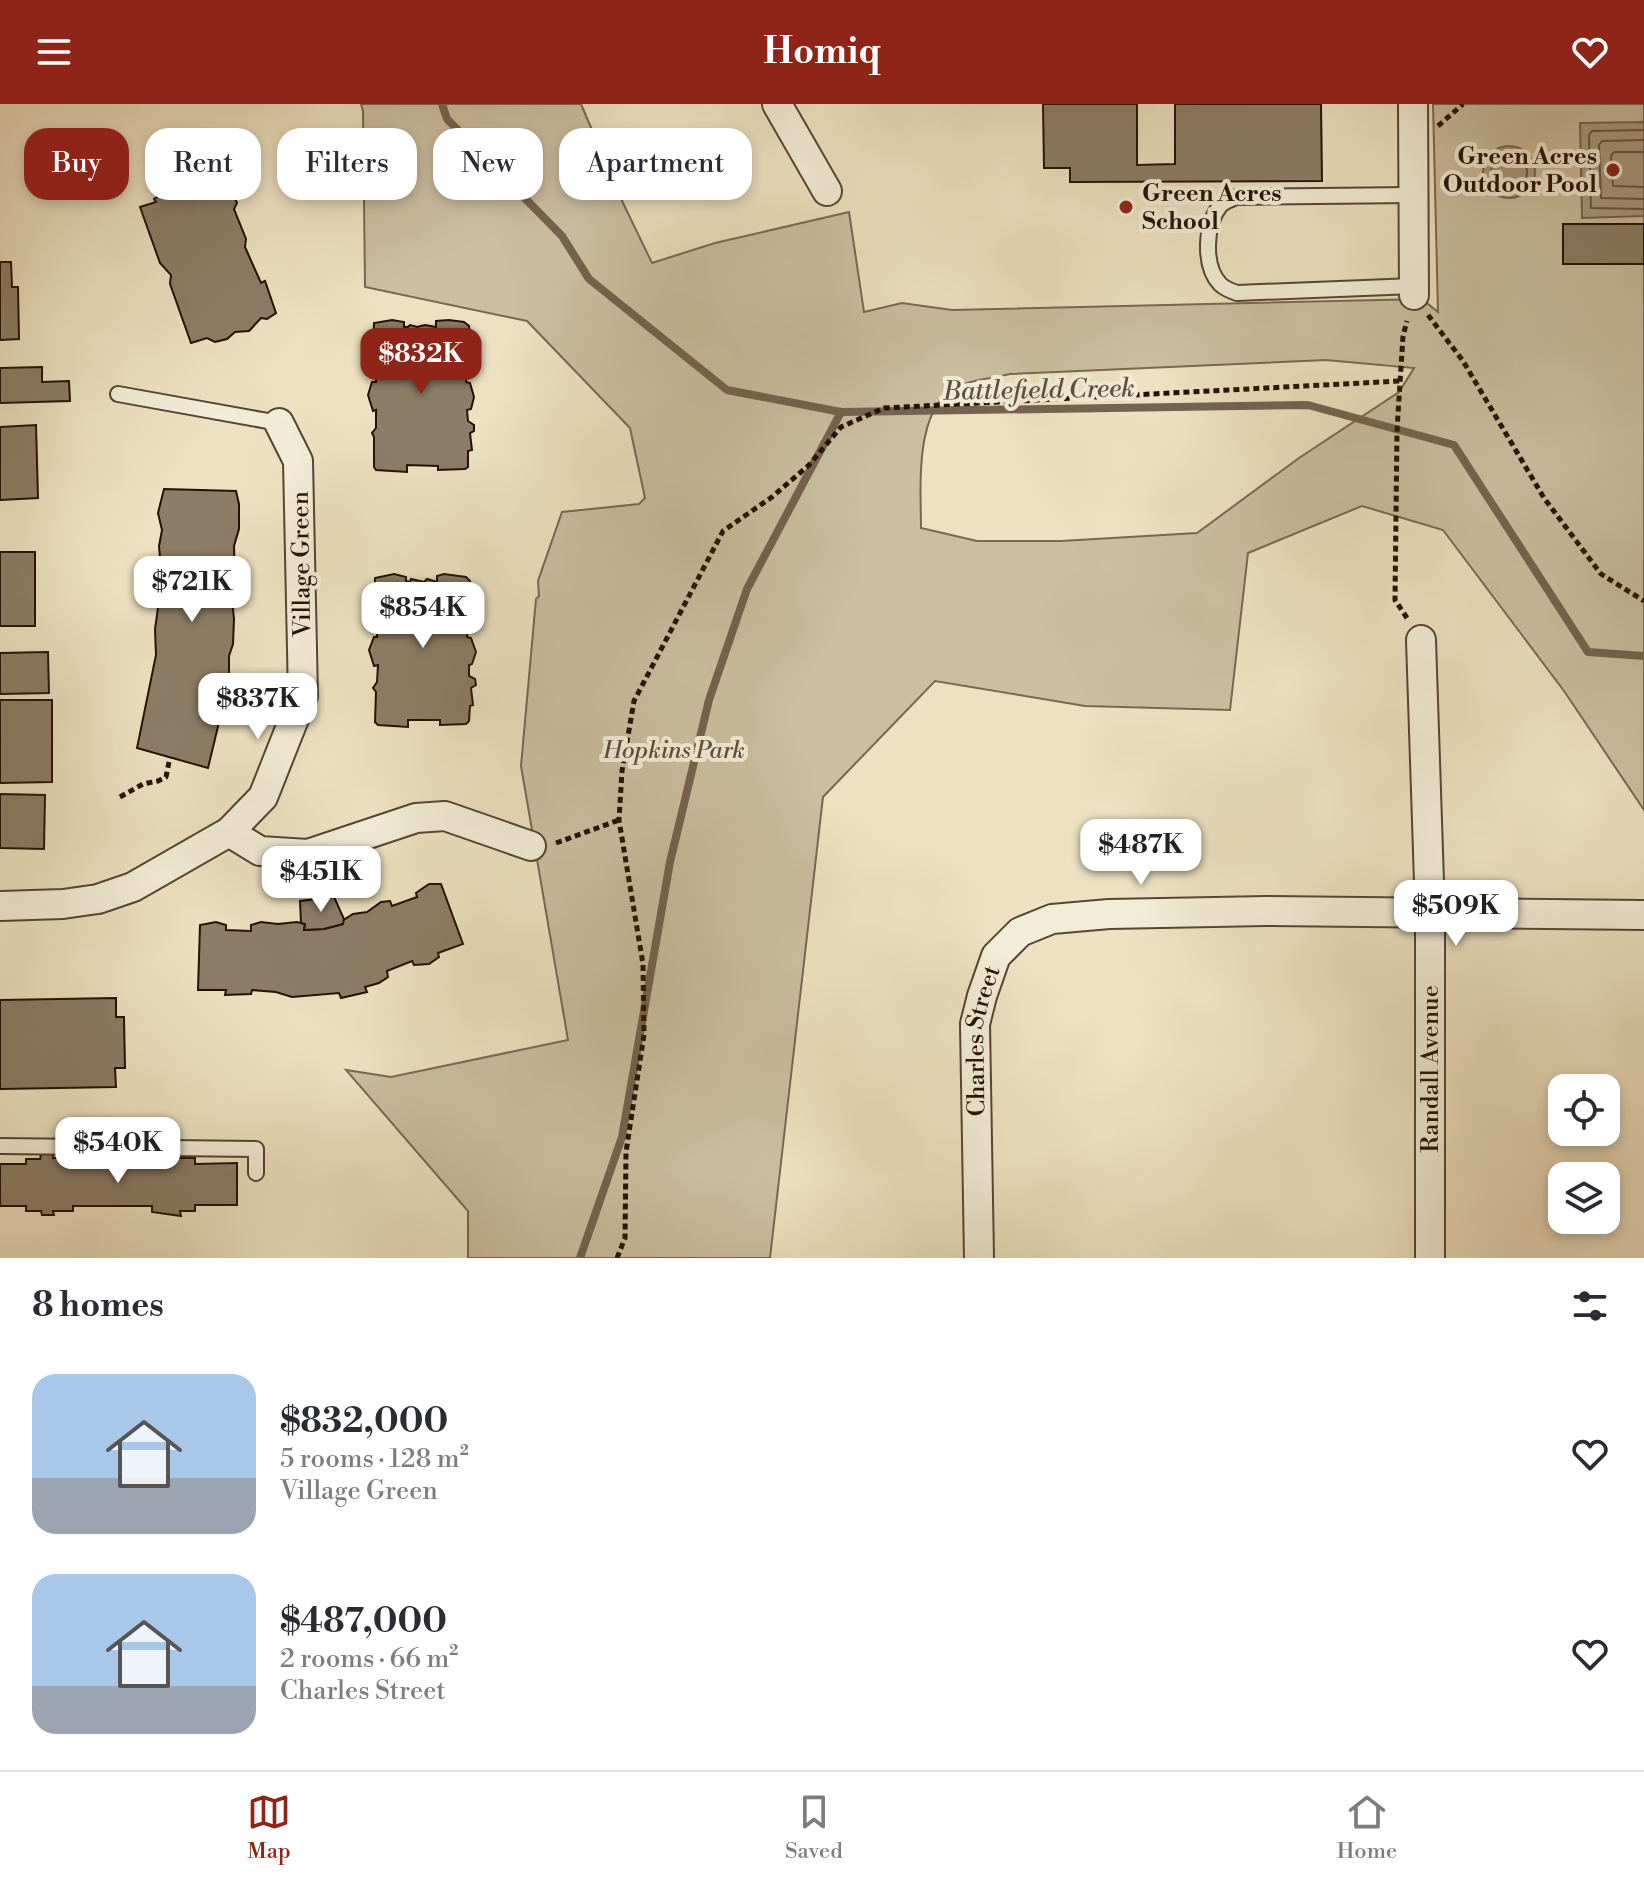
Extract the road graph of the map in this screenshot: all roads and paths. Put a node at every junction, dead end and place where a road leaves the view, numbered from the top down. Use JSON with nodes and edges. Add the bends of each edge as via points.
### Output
{"nodes":[{"id":1,"x":777,"y":104,"type":"edge"},
{"id":2,"x":1413,"y":104,"type":"edge"},
{"id":3,"x":827,"y":191,"type":"dead end"},
{"id":4,"x":1414,"y":195,"type":"junction"},
{"id":5,"x":1414,"y":291,"type":"junction"},
{"id":6,"x":1400,"y":381,"type":"junction"},
{"id":7,"x":118,"y":394,"type":"dead end"},
{"id":8,"x":279,"y":423,"type":"joint"},
{"id":9,"x":1644,"y":601,"type":"edge"},
{"id":10,"x":1421,"y":640,"type":"joint"},
{"id":11,"x":170,"y":757,"type":"dead end"},
{"id":12,"x":120,"y":797,"type":"dead end"},
{"id":13,"x":619,"y":820,"type":"junction"},
{"id":14,"x":229,"y":832,"type":"junction"},
{"id":15,"x":531,"y":846,"type":"joint"},
{"id":16,"x":0,"y":906,"type":"edge"},
{"id":17,"x":1430,"y":912,"type":"junction"},
{"id":18,"x":1644,"y":915,"type":"edge"},
{"id":19,"x":0,"y":1146,"type":"edge"},
{"id":20,"x":256,"y":1173,"type":"dead end"},
{"id":21,"x":617,"y":1258,"type":"edge"},
{"id":22,"x":979,"y":1258,"type":"edge"},
{"id":23,"x":1430,"y":1258,"type":"edge"}],
"edges":[{"from":1,"to":3,"type":"street"},
{"from":2,"to":4,"type":"street"},
{"from":4,"to":5,"type":"street"},
{"from":4,"to":5,"type":"lane","via":[[1236,197],[1222,203],[1208,232],[1215,277],[1237,293]]},
{"from":5,"to":6,"type":"path"},
{"from":5,"to":9,"type":"path","via":[[1463,361],[1544,498],[1601,574]]},
{"from":6,"to":10,"type":"path","via":[[1395,600]]},
{"from":6,"to":13,"type":"path","via":[[884,408],[841,427],[809,465],[723,531],[634,701]]},
{"from":7,"to":8,"type":"lane"},
{"from":8,"to":14,"type":"street","name":"Village Green","via":[[298,461],[303,696],[263,797]]},
{"from":10,"to":17,"type":"street","name":"Randall Avenue"},
{"from":11,"to":12,"type":"path","via":[[166,777]]},
{"from":13,"to":15,"type":"path"},
{"from":13,"to":21,"type":"path","via":[[643,964],[644,1035],[626,1152],[625,1238]]},
{"from":14,"to":15,"type":"street","via":[[260,851],[308,854],[416,818],[445,816]]},
{"from":14,"to":16,"type":"street","name":"Village Green","via":[[133,887],[98,899]]},
{"from":17,"to":18,"type":"street","name":"Charles Street"},
{"from":17,"to":22,"type":"street","name":"Charles Street","via":[[1109,914],[1052,919],[1020,932],[996,956],[975,1024]]},
{"from":17,"to":23,"type":"street","name":"Randall Avenue"},
{"from":19,"to":20,"type":"lane","via":[[256,1149]]}]}
